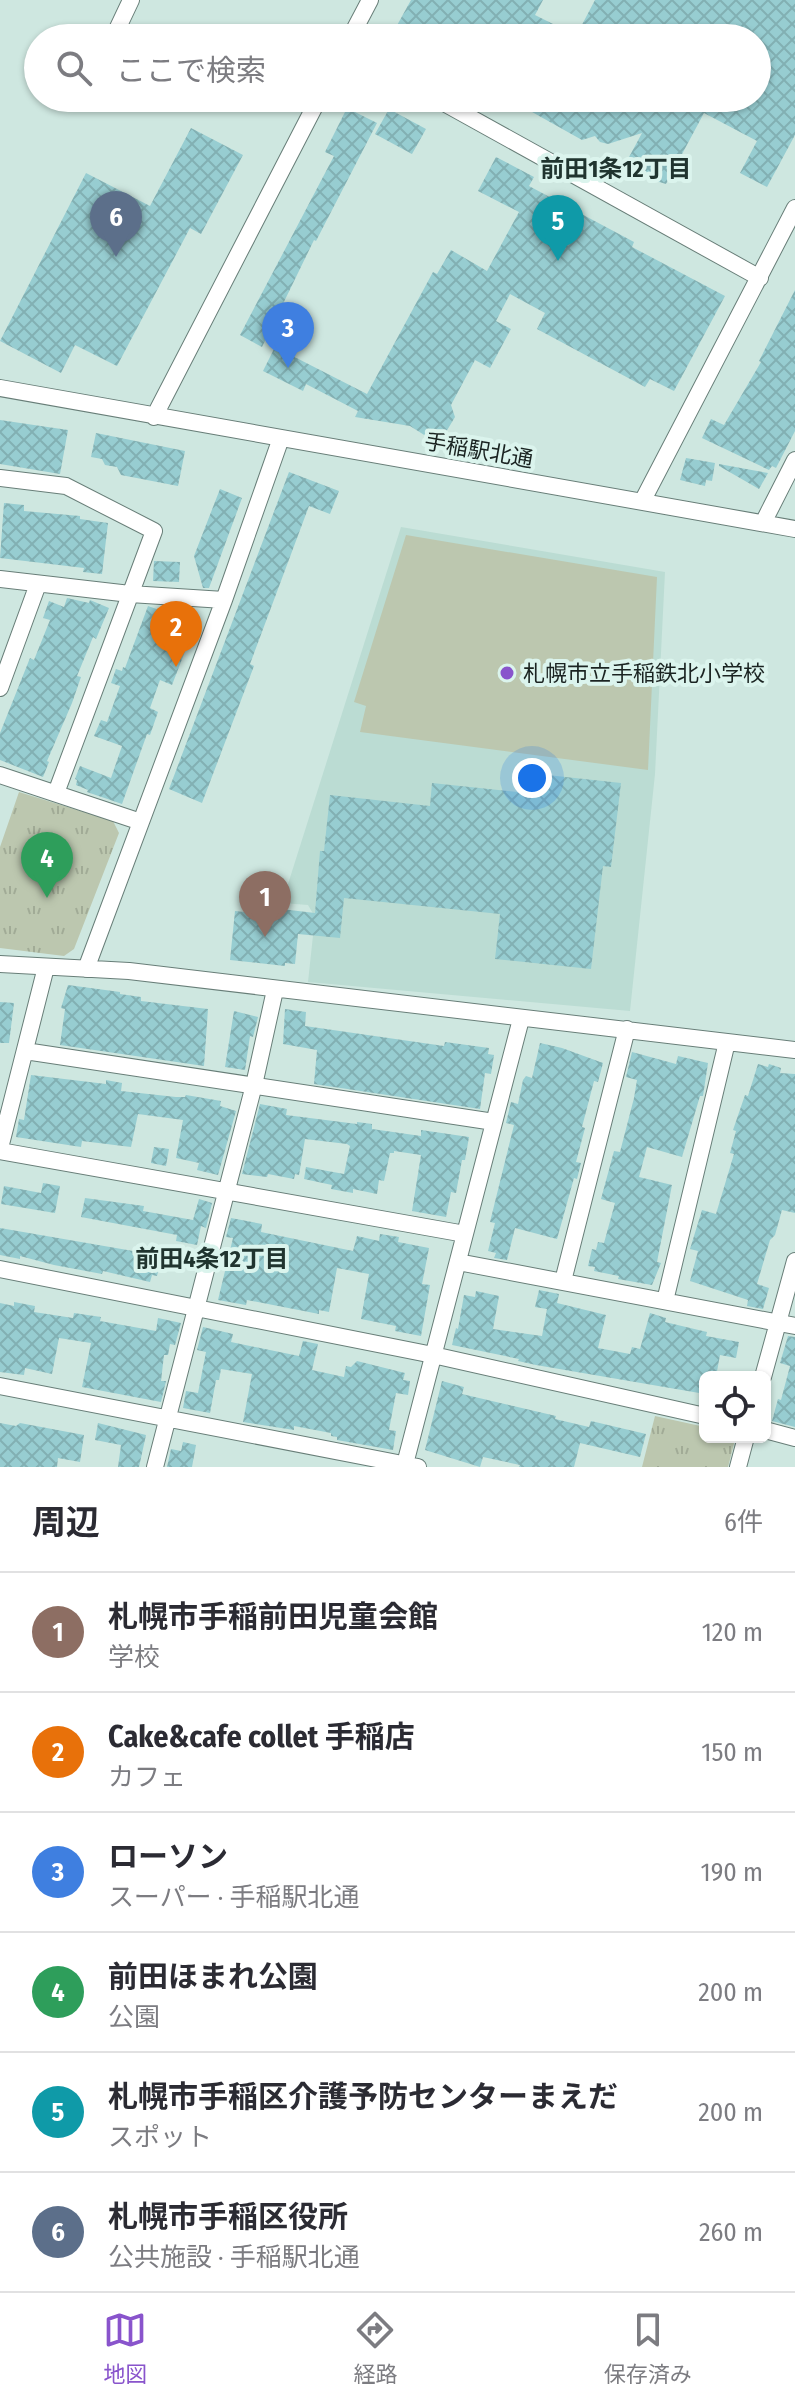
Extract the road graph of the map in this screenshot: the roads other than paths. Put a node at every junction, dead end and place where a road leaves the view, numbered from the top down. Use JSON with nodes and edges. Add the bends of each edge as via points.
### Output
{"nodes":[{"id":1,"x":131,"y":0,"type":"edge"},
{"id":2,"x":370,"y":0,"type":"edge"},
{"id":3,"x":120,"y":24,"type":"edge"},
{"id":4,"x":357,"y":24,"type":"edge"},
{"id":5,"x":312,"y":112,"type":"edge"},
{"id":6,"x":460,"y":112,"type":"edge"},
{"id":7,"x":795,"y":208,"type":"edge"},
{"id":8,"x":760,"y":278,"type":"junction"},
{"id":9,"x":0,"y":388,"type":"edge"},
{"id":10,"x":154,"y":417,"type":"junction"},
{"id":11,"x":281,"y":438,"type":"junction"},
{"id":12,"x":795,"y":460,"type":"edge"},
{"id":13,"x":0,"y":478,"type":"edge"},
{"id":14,"x":643,"y":500,"type":"junction"},
{"id":15,"x":763,"y":523,"type":"junction"},
{"id":16,"x":795,"y":529,"type":"edge"},
{"id":17,"x":0,"y":579,"type":"edge"},
{"id":18,"x":38,"y":584,"type":"junction"},
{"id":19,"x":130,"y":594,"type":"junction"},
{"id":20,"x":224,"y":600,"type":"junction"},
{"id":21,"x":2,"y":678,"type":"edge"},
{"id":22,"x":0,"y":775,"type":"edge"},
{"id":23,"x":56,"y":793,"type":"junction"},
{"id":24,"x":141,"y":822,"type":"junction"},
{"id":25,"x":0,"y":964,"type":"edge"},
{"id":26,"x":46,"y":967,"type":"junction"},
{"id":27,"x":86,"y":969,"type":"junction"},
{"id":28,"x":275,"y":990,"type":"junction"},
{"id":29,"x":521,"y":1019,"type":"junction"},
{"id":30,"x":627,"y":1029,"type":"junction"},
{"id":31,"x":727,"y":1042,"type":"junction"},
{"id":32,"x":795,"y":1050,"type":"edge"},
{"id":33,"x":25,"y":1051,"type":"junction"},
{"id":34,"x":254,"y":1085,"type":"junction"},
{"id":35,"x":494,"y":1122,"type":"junction"},
{"id":36,"x":0,"y":1150,"type":"edge"},
{"id":37,"x":227,"y":1191,"type":"junction"},
{"id":38,"x":465,"y":1234,"type":"junction"},
{"id":39,"x":795,"y":1261,"type":"edge"},
{"id":40,"x":458,"y":1262,"type":"junction"},
{"id":41,"x":0,"y":1269,"type":"edge"},
{"id":42,"x":563,"y":1281,"type":"junction"},
{"id":43,"x":665,"y":1301,"type":"junction"},
{"id":44,"x":197,"y":1309,"type":"junction"},
{"id":45,"x":778,"y":1323,"type":"junction"},
{"id":46,"x":795,"y":1326,"type":"edge"},
{"id":47,"x":433,"y":1355,"type":"junction"},
{"id":48,"x":765,"y":1371,"type":"edge"},
{"id":49,"x":0,"y":1386,"type":"edge"},
{"id":50,"x":699,"y":1415,"type":"edge"},
{"id":51,"x":167,"y":1418,"type":"junction"},
{"id":52,"x":771,"y":1432,"type":"edge"},
{"id":53,"x":795,"y":1438,"type":"edge"},
{"id":54,"x":744,"y":1443,"type":"edge"},
{"id":55,"x":353,"y":1461,"type":"edge"},
{"id":56,"x":412,"y":1465,"type":"edge"},
{"id":57,"x":155,"y":1467,"type":"edge"},
{"id":58,"x":738,"y":1467,"type":"edge"}],
"edges":[{"from":1,"to":3,"type":"street"},
{"from":2,"to":4,"type":"street"},
{"from":5,"to":10,"type":"street"},
{"from":6,"to":8,"type":"street"},
{"from":7,"to":8,"type":"street"},
{"from":8,"to":14,"type":"street"},
{"from":9,"to":10,"type":"street","name":"手稲駅北通"},
{"from":10,"to":11,"type":"street","name":"手稲駅北通"},
{"from":11,"to":14,"type":"street","name":"手稲駅北通"},
{"from":11,"to":20,"type":"street"},
{"from":12,"to":15,"type":"street"},
{"from":13,"to":19,"type":"street","via":[[66,486],[154,531]]},
{"from":14,"to":15,"type":"street","name":"手稲駅北通"},
{"from":15,"to":16,"type":"street","name":"手稲駅北通"},
{"from":17,"to":18,"type":"street"},
{"from":18,"to":19,"type":"street"},
{"from":18,"to":21,"type":"street"},
{"from":19,"to":20,"type":"street"},
{"from":19,"to":23,"type":"street"},
{"from":20,"to":24,"type":"street"},
{"from":22,"to":23,"type":"street"},
{"from":23,"to":24,"type":"street"},
{"from":24,"to":27,"type":"street"},
{"from":25,"to":26,"type":"street"},
{"from":26,"to":27,"type":"street"},
{"from":26,"to":33,"type":"street"},
{"from":27,"to":28,"type":"street"},
{"from":28,"to":29,"type":"street"},
{"from":28,"to":34,"type":"street"},
{"from":29,"to":30,"type":"street"},
{"from":29,"to":35,"type":"street"},
{"from":30,"to":31,"type":"street"},
{"from":30,"to":42,"type":"street"},
{"from":31,"to":32,"type":"street"},
{"from":31,"to":43,"type":"street"},
{"from":33,"to":34,"type":"street"},
{"from":33,"to":36,"type":"street"},
{"from":34,"to":35,"type":"street"},
{"from":34,"to":37,"type":"street"},
{"from":35,"to":38,"type":"street"},
{"from":36,"to":37,"type":"street"},
{"from":37,"to":38,"type":"street"},
{"from":37,"to":44,"type":"street"},
{"from":38,"to":40,"type":"street"},
{"from":39,"to":45,"type":"street"},
{"from":40,"to":42,"type":"street"},
{"from":40,"to":47,"type":"street"},
{"from":41,"to":44,"type":"street"},
{"from":42,"to":43,"type":"street"},
{"from":43,"to":45,"type":"street"},
{"from":44,"to":47,"type":"street"},
{"from":44,"to":51,"type":"street"},
{"from":45,"to":46,"type":"street"},
{"from":45,"to":48,"type":"street"},
{"from":47,"to":50,"type":"street"},
{"from":47,"to":56,"type":"street"},
{"from":49,"to":51,"type":"street"},
{"from":51,"to":55,"type":"street"},
{"from":51,"to":57,"type":"street"},
{"from":52,"to":53,"type":"street"},
{"from":54,"to":58,"type":"street"},
{"from":55,"to":56,"type":"street"}]}
